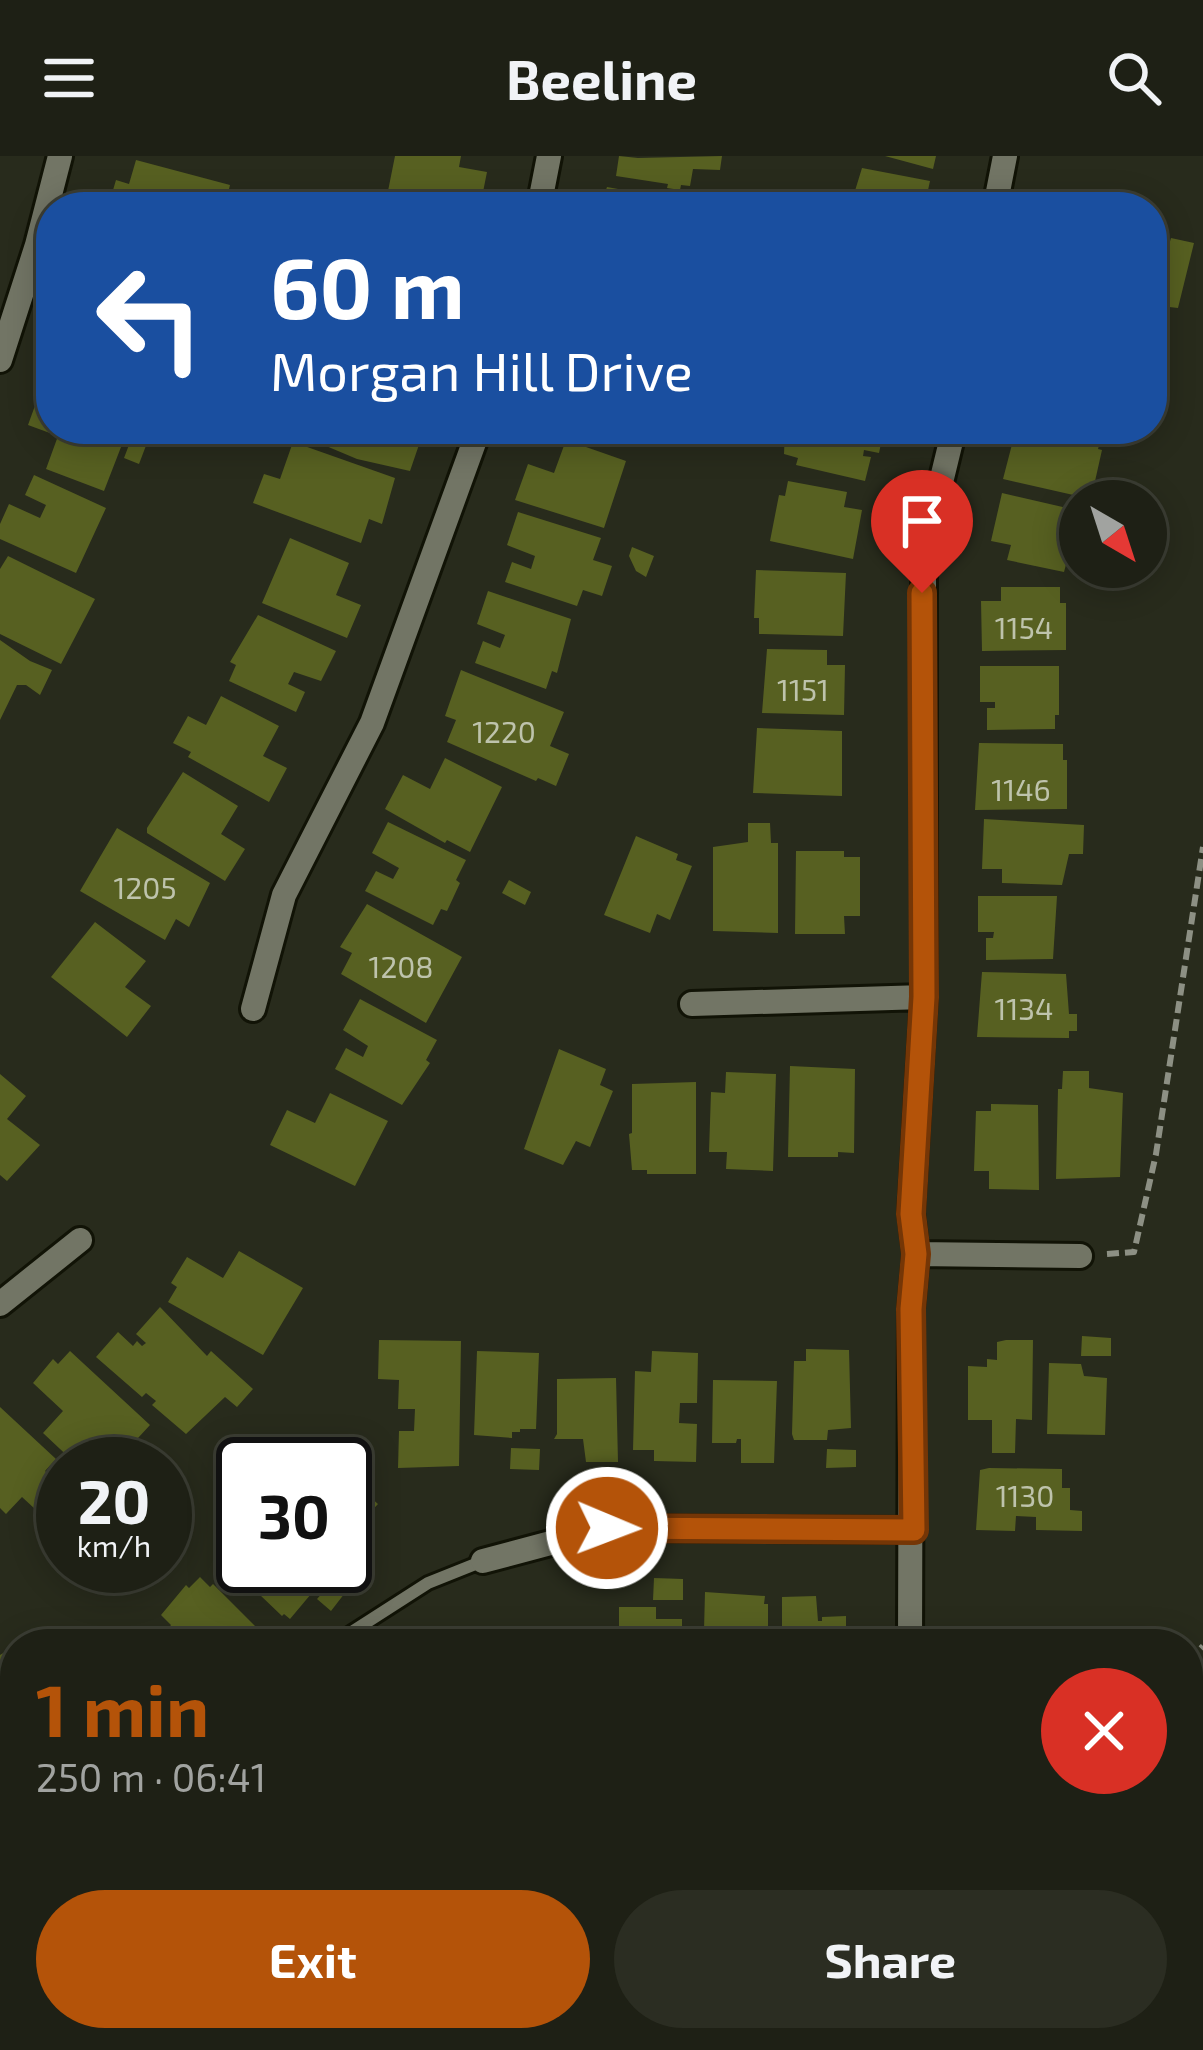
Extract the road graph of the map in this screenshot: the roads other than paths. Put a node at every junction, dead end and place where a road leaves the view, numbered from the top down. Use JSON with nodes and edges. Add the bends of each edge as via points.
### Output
{"nodes":[{"id":1,"x":59,"y":156,"type":"edge"},
{"id":2,"x":549,"y":156,"type":"edge"},
{"id":3,"x":1005,"y":156,"type":"edge"},
{"id":4,"x":50,"y":192,"type":"edge"},
{"id":5,"x":542,"y":192,"type":"edge"},
{"id":6,"x":998,"y":192,"type":"edge"},
{"id":7,"x":36,"y":248,"type":"edge"},
{"id":8,"x":0,"y":360,"type":"edge"},
{"id":9,"x":473,"y":444,"type":"edge"},
{"id":10,"x":949,"y":444,"type":"edge"},
{"id":11,"x":924,"y":997,"type":"junction"},
{"id":12,"x":692,"y":1004,"type":"dead end"},
{"id":13,"x":253,"y":1009,"type":"dead end"},
{"id":14,"x":80,"y":1240,"type":"dead end"},
{"id":15,"x":916,"y":1254,"type":"junction"},
{"id":16,"x":1080,"y":1256,"type":"road end"},
{"id":17,"x":0,"y":1304,"type":"edge"},
{"id":18,"x":914,"y":1530,"type":"junction"},
{"id":19,"x":483,"y":1561,"type":"joint"},
{"id":20,"x":356,"y":1629,"type":"edge"},
{"id":21,"x":911,"y":1629,"type":"edge"}],
"edges":[{"from":1,"to":4,"type":"street"},
{"from":2,"to":5,"type":"street"},
{"from":3,"to":6,"type":"street"},
{"from":7,"to":8,"type":"street"},
{"from":9,"to":13,"type":"street","via":[[371,723],[284,895]]},
{"from":10,"to":11,"type":"street","via":[[924,552]]},
{"from":11,"to":12,"type":"street"},
{"from":11,"to":15,"type":"street","via":[[911,1214]]},
{"from":14,"to":17,"type":"street"},
{"from":15,"to":16,"type":"street"},
{"from":15,"to":18,"type":"street"},
{"from":18,"to":19,"type":"street","via":[[607,1528]]},
{"from":18,"to":21,"type":"street"},
{"from":19,"to":20,"type":"lane","via":[[428,1583]]}]}
